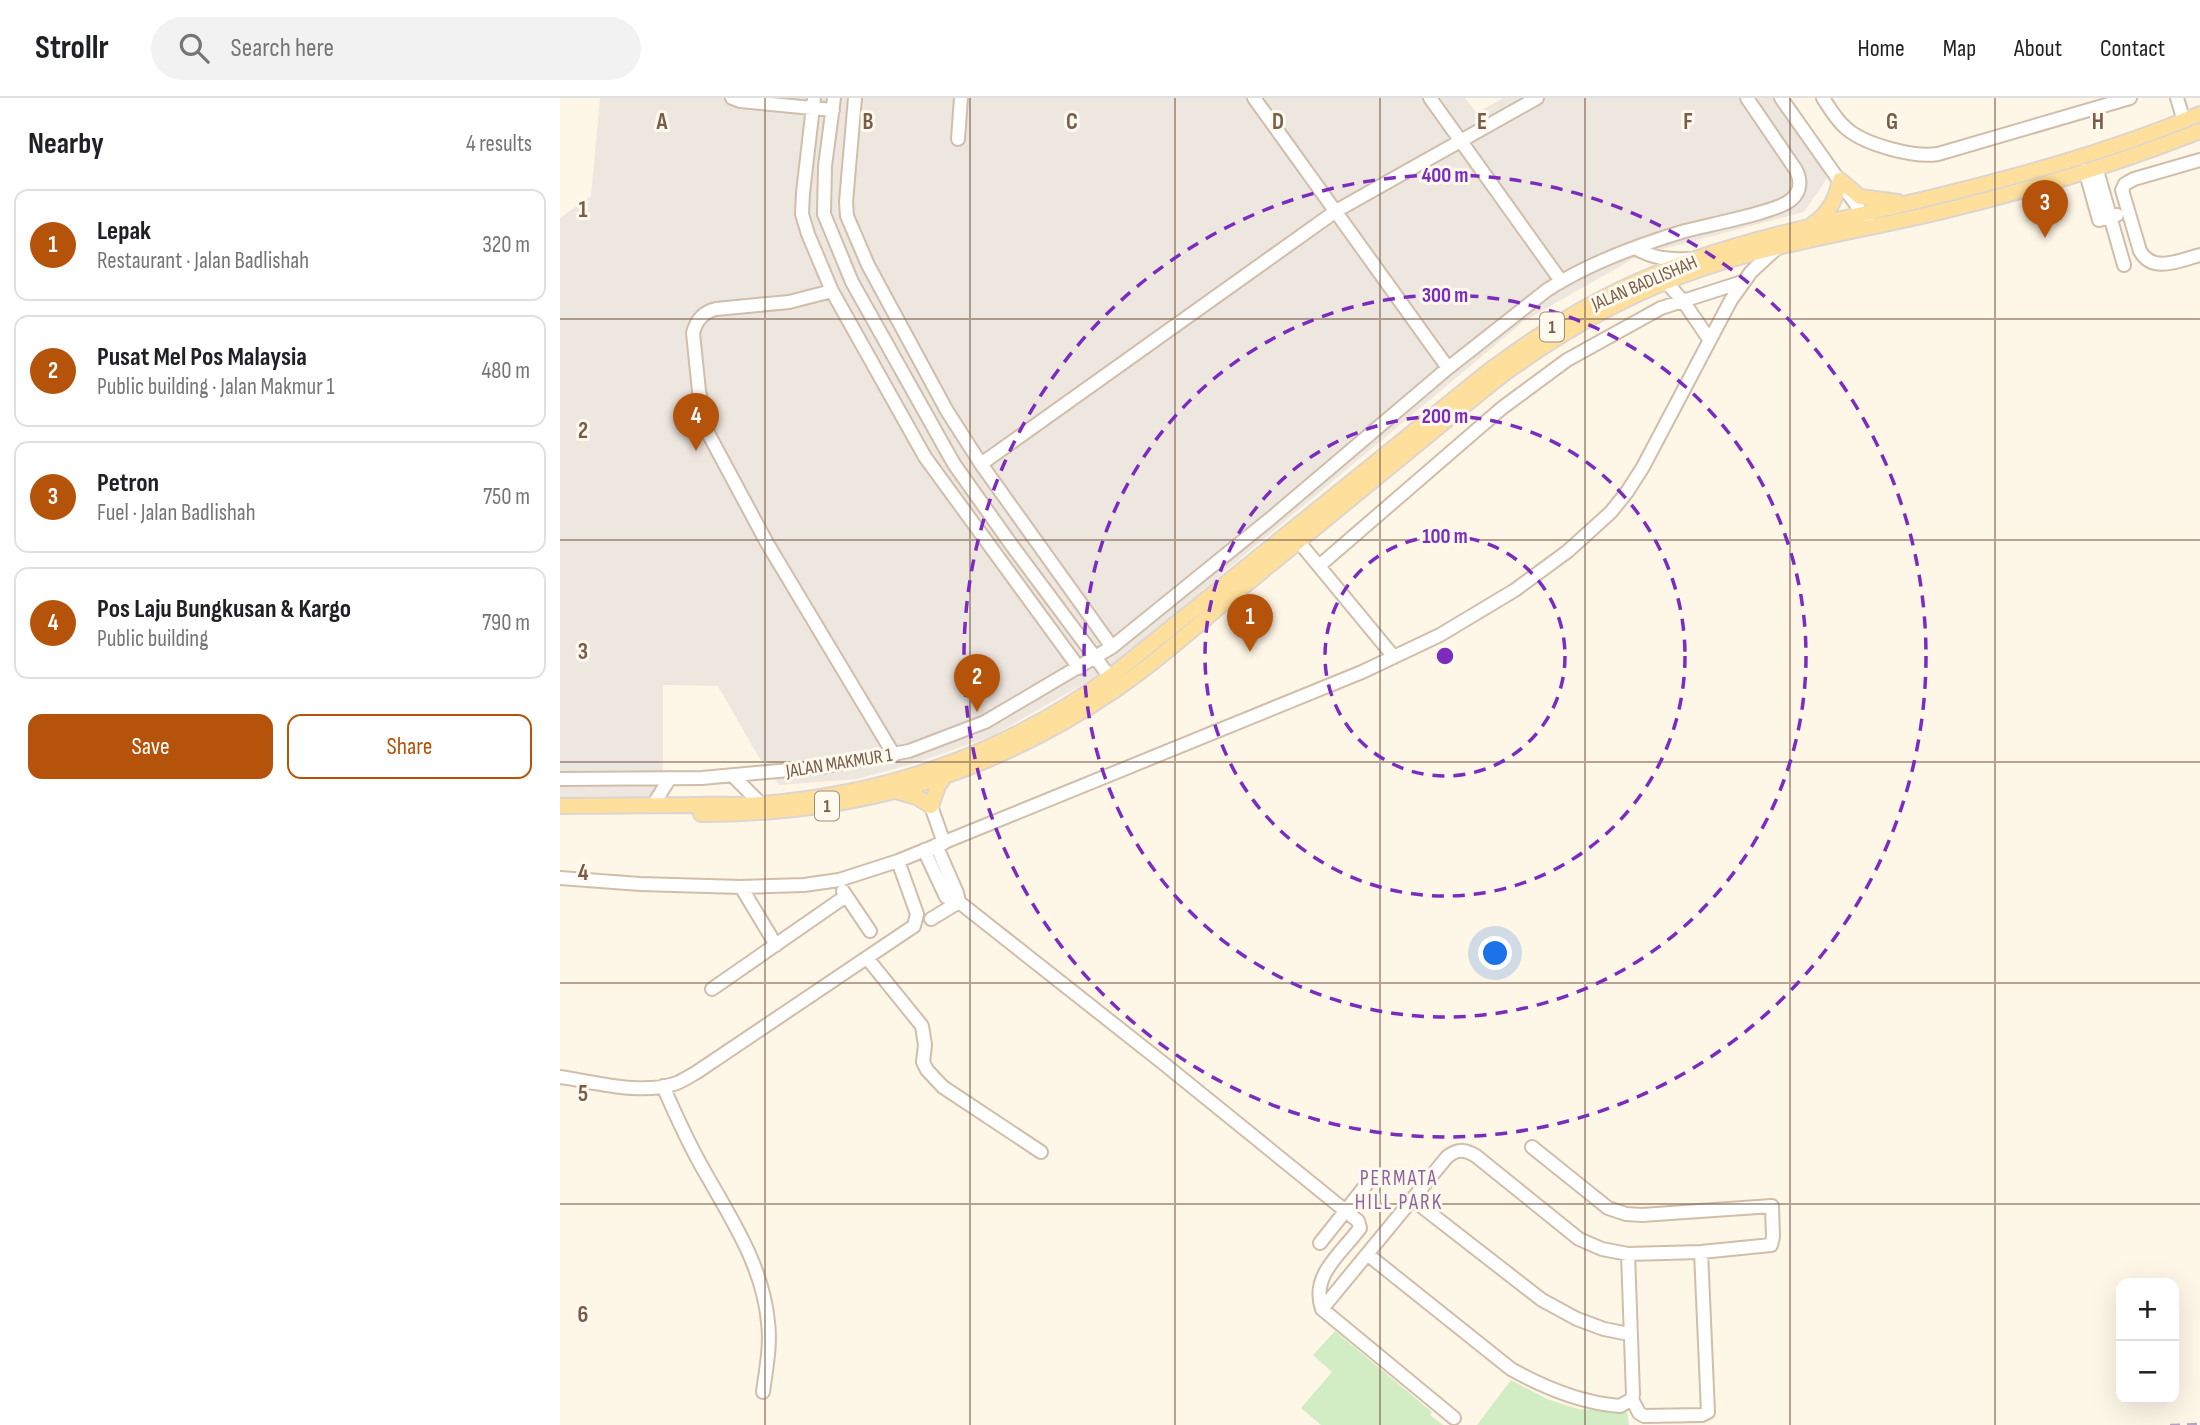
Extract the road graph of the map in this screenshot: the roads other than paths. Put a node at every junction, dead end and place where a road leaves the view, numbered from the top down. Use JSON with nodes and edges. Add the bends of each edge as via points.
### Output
{"nodes":[{"id":1,"x":732,"y":98,"type":"edge"},
{"id":2,"x":855,"y":98,"type":"edge"},
{"id":3,"x":961,"y":98,"type":"edge"},
{"id":4,"x":1254,"y":98,"type":"edge"},
{"id":5,"x":1430,"y":98,"type":"edge"},
{"id":6,"x":1537,"y":98,"type":"edge"},
{"id":7,"x":1746,"y":98,"type":"edge"},
{"id":8,"x":1781,"y":98,"type":"edge"},
{"id":9,"x":1823,"y":98,"type":"edge"},
{"id":10,"x":2130,"y":98,"type":"edge"},
{"id":11,"x":2177,"y":98,"type":"edge"},
{"id":12,"x":813,"y":103,"type":"edge"},
{"id":13,"x":834,"y":104,"type":"edge"},
{"id":14,"x":2200,"y":114,"type":"edge"},
{"id":15,"x":2184,"y":121,"type":"junction"},
{"id":16,"x":2200,"y":131,"type":"edge"},
{"id":17,"x":958,"y":139,"type":"dead end"},
{"id":18,"x":1461,"y":140,"type":"junction"},
{"id":19,"x":2200,"y":160,"type":"edge"},
{"id":20,"x":2091,"y":169,"type":"junction"},
{"id":21,"x":1840,"y":180,"type":"junction"},
{"id":22,"x":1916,"y":202,"type":"junction"},
{"id":23,"x":1336,"y":211,"type":"junction"},
{"id":24,"x":2128,"y":212,"type":"junction"},
{"id":25,"x":2105,"y":219,"type":"junction"},
{"id":26,"x":1867,"y":220,"type":"junction"},
{"id":27,"x":1807,"y":228,"type":"junction"},
{"id":28,"x":1635,"y":248,"type":"junction"},
{"id":29,"x":1777,"y":248,"type":"junction"},
{"id":30,"x":2200,"y":255,"type":"edge"},
{"id":31,"x":1696,"y":259,"type":"junction"},
{"id":32,"x":2124,"y":265,"type":"dead end"},
{"id":33,"x":1561,"y":281,"type":"junction"},
{"id":34,"x":1666,"y":282,"type":"junction"},
{"id":35,"x":1743,"y":282,"type":"junction"},
{"id":36,"x":832,"y":290,"type":"junction"},
{"id":37,"x":1683,"y":301,"type":"junction"},
{"id":38,"x":1709,"y":339,"type":"junction"},
{"id":39,"x":1448,"y":368,"type":"junction"},
{"id":40,"x":981,"y":464,"type":"junction"},
{"id":41,"x":1294,"y":536,"type":"junction"},
{"id":42,"x":1319,"y":566,"type":"junction"},
{"id":43,"x":1112,"y":647,"type":"junction"},
{"id":44,"x":1394,"y":657,"type":"junction"},
{"id":45,"x":1096,"y":658,"type":"junction"},
{"id":46,"x":1079,"y":668,"type":"junction"},
{"id":47,"x":1114,"y":683,"type":"junction"},
{"id":48,"x":894,"y":755,"type":"junction"},
{"id":49,"x":733,"y":776,"type":"junction"},
{"id":50,"x":946,"y":776,"type":"junction"},
{"id":51,"x":670,"y":778,"type":"junction"},
{"id":52,"x":560,"y":779,"type":"edge"},
{"id":53,"x":897,"y":791,"type":"junction"},
{"id":54,"x":761,"y":804,"type":"junction"},
{"id":55,"x":653,"y":805,"type":"junction"},
{"id":56,"x":560,"y":806,"type":"edge"},
{"id":57,"x":931,"y":806,"type":"junction"},
{"id":58,"x":560,"y":814,"type":"edge"},
{"id":59,"x":935,"y":846,"type":"junction"},
{"id":60,"x":898,"y":861,"type":"junction"},
{"id":61,"x":560,"y":878,"type":"edge"},
{"id":62,"x":839,"y":880,"type":"junction"},
{"id":63,"x":741,"y":887,"type":"junction"},
{"id":64,"x":846,"y":896,"type":"junction"},
{"id":65,"x":959,"y":902,"type":"junction"},
{"id":66,"x":931,"y":919,"type":"dead end"},
{"id":67,"x":870,"y":931,"type":"dead end"},
{"id":68,"x":776,"y":945,"type":"junction"},
{"id":69,"x":867,"y":958,"type":"junction"},
{"id":70,"x":712,"y":989,"type":"dead end"},
{"id":71,"x":560,"y":1077,"type":"edge"},
{"id":72,"x":663,"y":1086,"type":"junction"},
{"id":73,"x":1532,"y":1147,"type":"dead end"},
{"id":74,"x":1041,"y":1152,"type":"dead end"},
{"id":75,"x":1370,"y":1180,"type":"dead end"},
{"id":76,"x":1412,"y":1199,"type":"junction"},
{"id":77,"x":1346,"y":1210,"type":"junction"},
{"id":78,"x":1320,"y":1243,"type":"dead end"},
{"id":79,"x":1701,"y":1252,"type":"junction"},
{"id":80,"x":1367,"y":1254,"type":"junction"},
{"id":81,"x":1628,"y":1254,"type":"junction"},
{"id":82,"x":1322,"y":1309,"type":"junction"},
{"id":83,"x":1629,"y":1334,"type":"junction"},
{"id":84,"x":763,"y":1392,"type":"dead end"},
{"id":85,"x":1632,"y":1399,"type":"junction"},
{"id":86,"x":1454,"y":1418,"type":"dead end"}],
"edges":[{"from":1,"to":12,"type":"street"},
{"from":2,"to":40,"type":"street","via":[[847,216],[902,332]]},
{"from":3,"to":17,"type":"street"},
{"from":4,"to":23,"type":"street"},
{"from":5,"to":18,"type":"street"},
{"from":6,"to":18,"type":"street"},
{"from":7,"to":28,"type":"street","name":"JALAN MAKMUR 1","via":[[1796,170],[1798,192],[1776,207]]},
{"from":8,"to":21,"type":"street"},
{"from":9,"to":10,"type":"street","via":[[1856,135],[1923,156]]},
{"from":11,"to":15,"type":"street"},
{"from":12,"to":13,"type":"street"},
{"from":12,"to":36,"type":"street","via":[[802,214]]},
{"from":13,"to":45,"type":"street","via":[[824,214],[852,282],[954,464]]},
{"from":14,"to":15,"type":"main road","name":"JALAN BADLISHAH","number":"1"},
{"from":15,"to":22,"type":"main road","name":"JALAN BADLISHAH","number":"1","via":[[2072,160]]},
{"from":16,"to":20,"type":"main road","name":"JALAN BADLISHAH","number":"1"},
{"from":18,"to":23,"type":"street"},
{"from":18,"to":33,"type":"street"},
{"from":19,"to":24,"type":"street","via":[[2129,181],[2122,190]]},
{"from":20,"to":25,"type":"street"},
{"from":20,"to":26,"type":"main road","name":"JALAN BADLISHAH","number":"1","via":[[1974,203]]},
{"from":21,"to":22,"type":"main road","via":[[1860,197]]},
{"from":21,"to":26,"type":"street"},
{"from":21,"to":27,"type":"main road","via":[[1829,209]]},
{"from":22,"to":26,"type":"main road","name":"JALAN BADLISHAH","number":"1"},
{"from":23,"to":39,"type":"street"},
{"from":23,"to":40,"type":"street"},
{"from":24,"to":25,"type":"street"},
{"from":24,"to":30,"type":"street","via":[[2144,258],[2162,265]]},
{"from":25,"to":32,"type":"street"},
{"from":26,"to":27,"type":"main road","name":"JALAN BADLISHAH","number":"1"},
{"from":26,"to":29,"type":"main road","name":"JALAN BADLISHAH","number":"1"},
{"from":27,"to":31,"type":"main road","name":"JALAN BADLISHAH","number":"1"},
{"from":28,"to":31,"type":"street","via":[[1667,260]]},
{"from":28,"to":33,"type":"street","name":"JALAN MAKMUR 1"},
{"from":29,"to":34,"type":"main road","name":"JALAN BADLISHAH","number":"1"},
{"from":29,"to":35,"type":"street"},
{"from":31,"to":41,"type":"main road","name":"JALAN BADLISHAH","number":"1","via":[[1625,287],[1536,335]]},
{"from":33,"to":39,"type":"street","name":"JALAN MAKMUR 1"},
{"from":34,"to":37,"type":"street"},
{"from":34,"to":41,"type":"main road","name":"JALAN BADLISHAH","number":"1","via":[[1541,346]]},
{"from":35,"to":37,"type":"street"},
{"from":35,"to":38,"type":"street"},
{"from":36,"to":46,"type":"street","via":[[925,457]]},
{"from":36,"to":48,"type":"street","via":[[789,302],[705,313],[693,333],[699,391],[708,433],[718,452]]},
{"from":37,"to":38,"type":"street"},
{"from":37,"to":42,"type":"street","via":[[1612,334],[1535,382]]},
{"from":38,"to":44,"type":"street","via":[[1643,467],[1611,512],[1515,590]]},
{"from":39,"to":43,"type":"street","name":"JALAN MAKMUR 1"},
{"from":40,"to":43,"type":"street"},
{"from":41,"to":42,"type":"street"},
{"from":41,"to":47,"type":"main road","name":"JALAN BADLISHAH","number":"1"},
{"from":42,"to":44,"type":"street"},
{"from":43,"to":45,"type":"street","name":"JALAN MAKMUR 1"},
{"from":44,"to":59,"type":"street"},
{"from":45,"to":46,"type":"street","name":"JALAN MAKMUR 1"},
{"from":45,"to":47,"type":"street"},
{"from":46,"to":48,"type":"street","name":"JALAN MAKMUR 1","via":[[985,722]]},
{"from":47,"to":50,"type":"main road","number":"1","via":[[1077,714],[1007,753]]},
{"from":47,"to":54,"type":"main road","number":"1","via":[[1002,743],[919,774],[860,790]]},
{"from":48,"to":49,"type":"street","name":"JALAN MAKMUR 1"},
{"from":49,"to":51,"type":"street","name":"JALAN MAKMUR 1"},
{"from":49,"to":54,"type":"street"},
{"from":50,"to":53,"type":"main road","number":"1"},
{"from":50,"to":57,"type":"main road"},
{"from":51,"to":52,"type":"street","name":"JALAN MAKMUR 1"},
{"from":51,"to":55,"type":"street"},
{"from":53,"to":57,"type":"main road"},
{"from":53,"to":58,"type":"main road","number":"1","via":[[772,813]]},
{"from":54,"to":55,"type":"main road","number":"1"},
{"from":55,"to":56,"type":"main road","number":"1"},
{"from":57,"to":59,"type":"street"},
{"from":59,"to":60,"type":"street"},
{"from":59,"to":65,"type":"street"},
{"from":60,"to":62,"type":"street"},
{"from":60,"to":69,"type":"street","via":[[916,923]]},
{"from":61,"to":63,"type":"street"},
{"from":62,"to":63,"type":"street"},
{"from":62,"to":64,"type":"street"},
{"from":63,"to":68,"type":"street"},
{"from":64,"to":67,"type":"street"},
{"from":64,"to":68,"type":"street"},
{"from":65,"to":66,"type":"street"},
{"from":65,"to":77,"type":"street"},
{"from":68,"to":70,"type":"street"},
{"from":69,"to":72,"type":"street","via":[[697,1072]]},
{"from":69,"to":74,"type":"street","via":[[922,1026],[927,1070],[943,1087]]},
{"from":71,"to":72,"type":"street","via":[[624,1087]]},
{"from":72,"to":84,"type":"street","via":[[748,1250],[769,1322]]},
{"from":73,"to":79,"type":"street","via":[[1608,1208],[1626,1214],[1772,1206],[1771,1245]]},
{"from":75,"to":77,"type":"street"},
{"from":76,"to":80,"type":"street"},
{"from":76,"to":81,"type":"street","via":[[1447,1157],[1461,1150],[1476,1156],[1579,1239]]},
{"from":76,"to":83,"type":"street","via":[[1550,1305],[1595,1326]]},
{"from":77,"to":78,"type":"street"},
{"from":77,"to":82,"type":"street","via":[[1360,1228],[1322,1278]]},
{"from":79,"to":81,"type":"street"},
{"from":79,"to":85,"type":"street","via":[[1707,1412],[1644,1416]]},
{"from":80,"to":82,"type":"street"},
{"from":80,"to":85,"type":"street","via":[[1481,1347],[1532,1381],[1591,1402],[1620,1406]]},
{"from":81,"to":83,"type":"street"},
{"from":82,"to":86,"type":"street"},
{"from":83,"to":85,"type":"street"}]}
